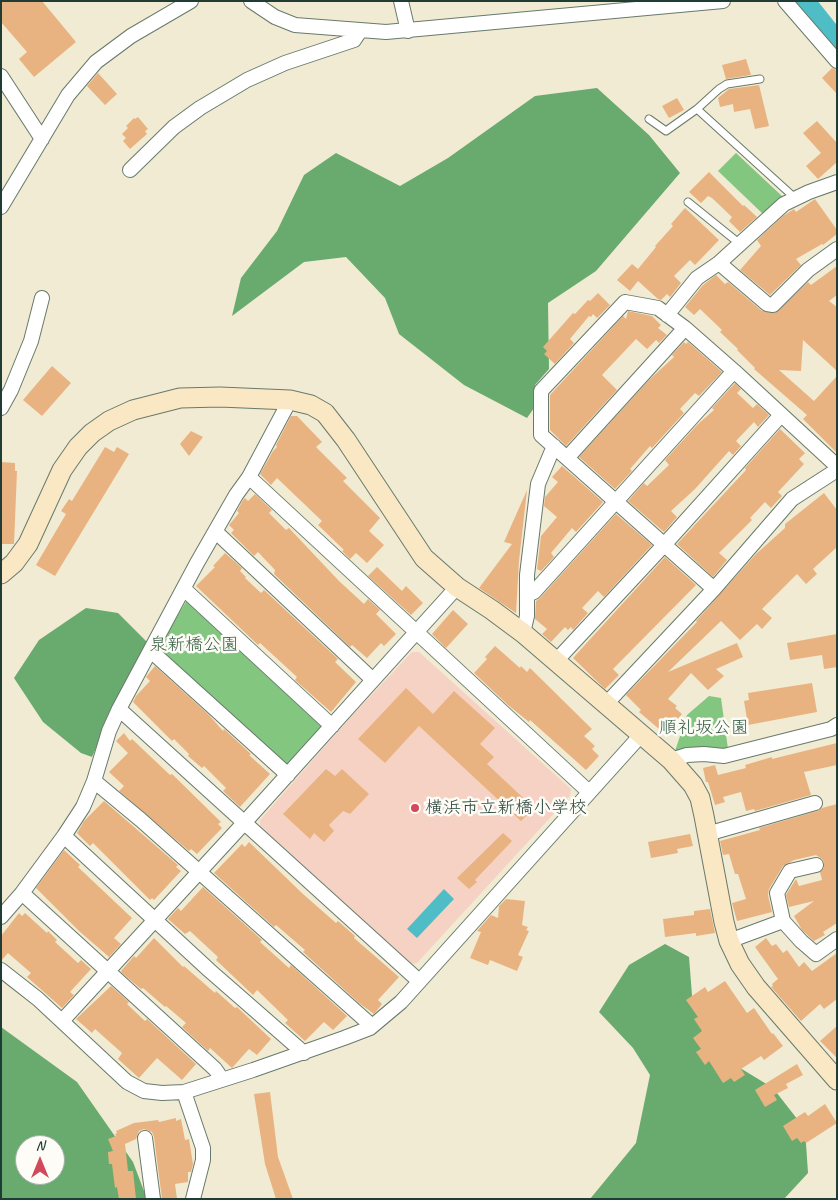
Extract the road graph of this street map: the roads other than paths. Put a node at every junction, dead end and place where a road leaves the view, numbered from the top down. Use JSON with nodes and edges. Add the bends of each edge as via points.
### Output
{"nodes":[{"id":1,"x":251,"y":1,"type":"edge"},
{"id":2,"x":402,"y":1,"type":"edge"},
{"id":3,"x":723,"y":1,"type":"edge"},
{"id":4,"x":785,"y":1,"type":"edge"},
{"id":5,"x":187,"y":2,"type":"edge"},
{"id":6,"x":408,"y":30,"type":"junction"},
{"id":7,"x":360,"y":31,"type":"junction"},
{"id":8,"x":837,"y":60,"type":"edge"},
{"id":9,"x":1,"y":76,"type":"edge"},
{"id":10,"x":760,"y":79,"type":"dead end"},
{"id":11,"x":697,"y":108,"type":"junction"},
{"id":12,"x":649,"y":118,"type":"dead end"},
{"id":13,"x":42,"y":139,"type":"junction"},
{"id":14,"x":130,"y":170,"type":"dead end"},
{"id":15,"x":837,"y":182,"type":"edge"},
{"id":16,"x":796,"y":198,"type":"junction"},
{"id":17,"x":688,"y":202,"type":"dead end"},
{"id":18,"x":1,"y":207,"type":"edge"},
{"id":19,"x":740,"y":244,"type":"junction"},
{"id":20,"x":837,"y":249,"type":"edge"},
{"id":21,"x":719,"y":263,"type":"junction"},
{"id":22,"x":42,"y":298,"type":"dead end"},
{"id":23,"x":667,"y":314,"type":"junction"},
{"id":24,"x":686,"y":328,"type":"junction"},
{"id":25,"x":734,"y":371,"type":"junction"},
{"id":26,"x":290,"y":400,"type":"junction"},
{"id":27,"x":1,"y":408,"type":"edge"},
{"id":28,"x":781,"y":415,"type":"junction"},
{"id":29,"x":554,"y":446,"type":"junction"},
{"id":30,"x":567,"y":458,"type":"junction"},
{"id":31,"x":837,"y":468,"type":"edge"},
{"id":32,"x":249,"y":477,"type":"junction"},
{"id":33,"x":616,"y":501,"type":"junction"},
{"id":34,"x":216,"y":532,"type":"junction"},
{"id":35,"x":664,"y":544,"type":"junction"},
{"id":36,"x":1,"y":574,"type":"edge"},
{"id":37,"x":456,"y":587,"type":"junction"},
{"id":38,"x":714,"y":588,"type":"junction"},
{"id":39,"x":184,"y":590,"type":"junction"},
{"id":40,"x":527,"y":595,"type":"junction"},
{"id":41,"x":416,"y":632,"type":"junction"},
{"id":42,"x":522,"y":632,"type":"junction"},
{"id":43,"x":151,"y":651,"type":"junction"},
{"id":44,"x":556,"y":661,"type":"junction"},
{"id":45,"x":373,"y":680,"type":"junction"},
{"id":46,"x":606,"y":704,"type":"junction"},
{"id":47,"x":119,"y":709,"type":"junction"},
{"id":48,"x":837,"y":725,"type":"edge"},
{"id":49,"x":332,"y":726,"type":"junction"},
{"id":50,"x":641,"y":735,"type":"junction"},
{"id":51,"x":671,"y":760,"type":"junction"},
{"id":52,"x":288,"y":774,"type":"junction"},
{"id":53,"x":94,"y":781,"type":"junction"},
{"id":54,"x":589,"y":792,"type":"junction"},
{"id":55,"x":815,"y":803,"type":"dead end"},
{"id":56,"x":244,"y":823,"type":"junction"},
{"id":57,"x":707,"y":834,"type":"junction"},
{"id":58,"x":64,"y":836,"type":"junction"},
{"id":59,"x":816,"y":865,"type":"dead end"},
{"id":60,"x":199,"y":872,"type":"junction"},
{"id":61,"x":22,"y":893,"type":"junction"},
{"id":62,"x":1,"y":917,"type":"edge"},
{"id":63,"x":155,"y":920,"type":"junction"},
{"id":64,"x":783,"y":921,"type":"junction"},
{"id":65,"x":837,"y":939,"type":"edge"},
{"id":66,"x":730,"y":941,"type":"junction"},
{"id":67,"x":1,"y":970,"type":"edge"},
{"id":68,"x":108,"y":971,"type":"junction"},
{"id":69,"x":419,"y":980,"type":"junction"},
{"id":70,"x":62,"y":1021,"type":"junction"},
{"id":71,"x":372,"y":1026,"type":"junction"},
{"id":72,"x":304,"y":1053,"type":"junction"},
{"id":73,"x":222,"y":1079,"type":"junction"},
{"id":74,"x":837,"y":1080,"type":"edge"},
{"id":75,"x":184,"y":1092,"type":"junction"},
{"id":76,"x":145,"y":1138,"type":"dead end"},
{"id":77,"x":153,"y":1199,"type":"edge"},
{"id":78,"x":193,"y":1199,"type":"edge"}],
"edges":[{"from":1,"to":7,"type":"street","via":[[275,17],[295,25]]},
{"from":2,"to":6,"type":"street"},
{"from":3,"to":6,"type":"street"},
{"from":4,"to":8,"type":"street"},
{"from":5,"to":13,"type":"street","via":[[96,62],[68,94]]},
{"from":6,"to":7,"type":"street"},
{"from":7,"to":14,"type":"street","via":[[354,40],[285,63],[247,80],[200,108],[174,127]]},
{"from":9,"to":13,"type":"street"},
{"from":10,"to":11,"type":"lane","via":[[727,84]]},
{"from":11,"to":12,"type":"lane","via":[[666,131]]},
{"from":11,"to":16,"type":"lane"},
{"from":13,"to":18,"type":"street"},
{"from":15,"to":16,"type":"street"},
{"from":16,"to":19,"type":"street","via":[[784,204]]},
{"from":17,"to":19,"type":"lane"},
{"from":19,"to":21,"type":"street"},
{"from":20,"to":21,"type":"street","via":[[808,270],[773,306]]},
{"from":21,"to":23,"type":"street","via":[[697,278]]},
{"from":22,"to":27,"type":"street","via":[[31,341]]},
{"from":23,"to":24,"type":"street"},
{"from":23,"to":29,"type":"street","via":[[658,308],[625,302],[541,391],[541,435]]},
{"from":24,"to":25,"type":"street"},
{"from":24,"to":30,"type":"street"},
{"from":25,"to":28,"type":"street"},
{"from":25,"to":33,"type":"street"},
{"from":26,"to":32,"type":"street"},
{"from":26,"to":36,"type":"street","via":[[180,398],[133,410],[109,421],[78,447],[62,470],[28,544]]},
{"from":26,"to":37,"type":"street","via":[[325,413],[424,558]]},
{"from":28,"to":31,"type":"street"},
{"from":28,"to":35,"type":"street"},
{"from":29,"to":30,"type":"street"},
{"from":29,"to":40,"type":"street","via":[[538,484]]},
{"from":30,"to":33,"type":"street"},
{"from":31,"to":38,"type":"street","via":[[792,499]]},
{"from":32,"to":34,"type":"street"},
{"from":32,"to":41,"type":"street"},
{"from":33,"to":35,"type":"street"},
{"from":33,"to":40,"type":"street","via":[[534,592]]},
{"from":34,"to":39,"type":"street"},
{"from":34,"to":45,"type":"street"},
{"from":35,"to":38,"type":"street"},
{"from":35,"to":44,"type":"street"},
{"from":37,"to":41,"type":"street"},
{"from":37,"to":42,"type":"street"},
{"from":38,"to":46,"type":"street"},
{"from":39,"to":43,"type":"street"},
{"from":39,"to":49,"type":"street"},
{"from":40,"to":42,"type":"street","via":[[527,616]]},
{"from":41,"to":45,"type":"street"},
{"from":41,"to":54,"type":"street"},
{"from":42,"to":44,"type":"street"},
{"from":43,"to":47,"type":"street"},
{"from":43,"to":52,"type":"street"},
{"from":44,"to":46,"type":"street"},
{"from":45,"to":49,"type":"street"},
{"from":46,"to":50,"type":"street"},
{"from":47,"to":53,"type":"street"},
{"from":47,"to":56,"type":"street"},
{"from":48,"to":51,"type":"street","via":[[724,756],[687,755]]},
{"from":49,"to":52,"type":"street"},
{"from":50,"to":51,"type":"street"},
{"from":50,"to":54,"type":"street"},
{"from":51,"to":57,"type":"street","via":[[694,785]]},
{"from":52,"to":56,"type":"street"},
{"from":53,"to":58,"type":"street","via":[[83,807]]},
{"from":53,"to":60,"type":"street"},
{"from":54,"to":69,"type":"street"},
{"from":55,"to":57,"type":"street"},
{"from":56,"to":60,"type":"street"},
{"from":56,"to":69,"type":"street"},
{"from":57,"to":66,"type":"street"},
{"from":58,"to":61,"type":"street"},
{"from":58,"to":63,"type":"street"},
{"from":59,"to":64,"type":"street","via":[[790,871],[777,892]]},
{"from":60,"to":63,"type":"street"},
{"from":60,"to":71,"type":"street"},
{"from":61,"to":62,"type":"street"},
{"from":61,"to":68,"type":"street"},
{"from":63,"to":68,"type":"street"},
{"from":63,"to":72,"type":"street"},
{"from":64,"to":65,"type":"street","via":[[816,954]]},
{"from":64,"to":66,"type":"street"},
{"from":66,"to":74,"type":"street","via":[[740,964],[756,987]]},
{"from":67,"to":70,"type":"street"},
{"from":68,"to":70,"type":"street"},
{"from":68,"to":73,"type":"street"},
{"from":69,"to":71,"type":"street","via":[[401,1002]]},
{"from":70,"to":75,"type":"street","via":[[127,1082],[144,1091]]},
{"from":71,"to":72,"type":"street"},
{"from":72,"to":73,"type":"street"},
{"from":73,"to":75,"type":"street"},
{"from":75,"to":78,"type":"street","via":[[203,1148],[204,1160]]},
{"from":76,"to":77,"type":"street"}]}
